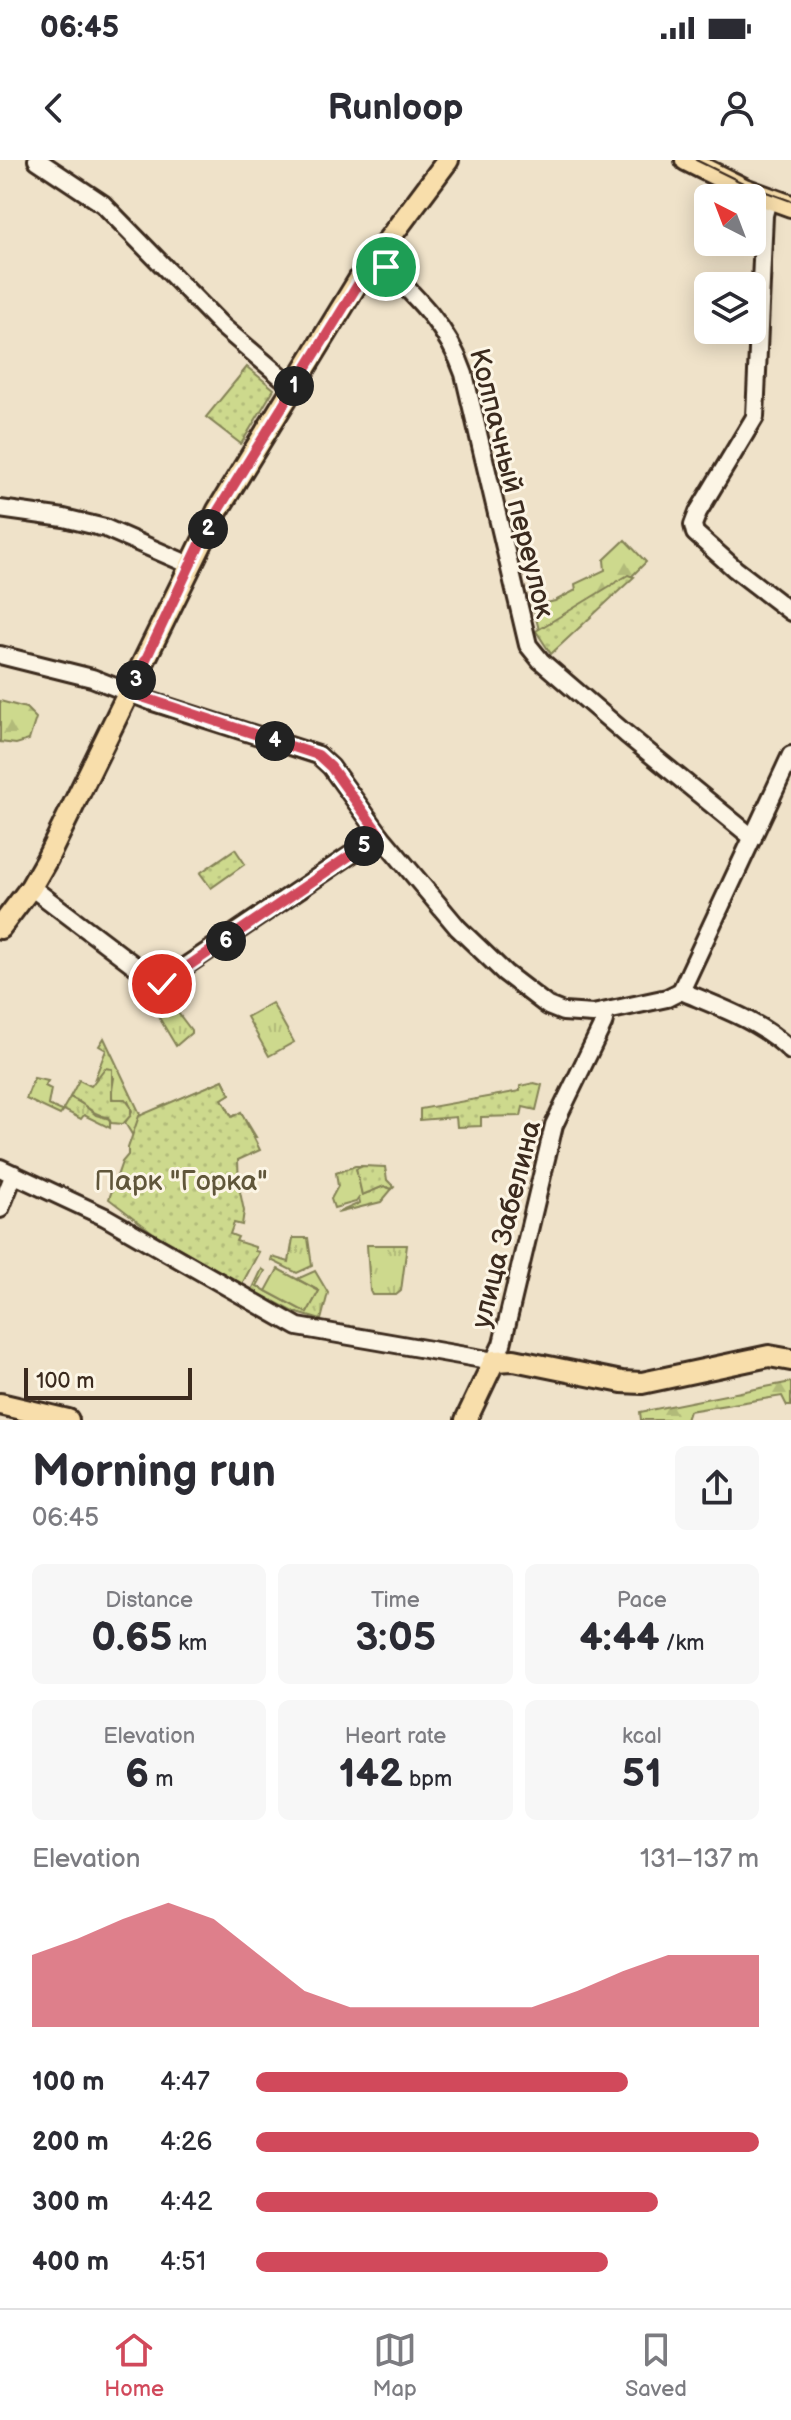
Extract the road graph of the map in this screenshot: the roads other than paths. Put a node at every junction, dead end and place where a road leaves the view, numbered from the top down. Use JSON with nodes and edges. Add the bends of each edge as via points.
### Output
{"nodes":[{"id":1,"x":37,"y":160,"type":"edge"},
{"id":2,"x":448,"y":160,"type":"edge"},
{"id":3,"x":686,"y":160,"type":"edge"},
{"id":4,"x":768,"y":199,"type":"junction"},
{"id":5,"x":791,"y":206,"type":"edge"},
{"id":6,"x":375,"y":257,"type":"junction"},
{"id":7,"x":293,"y":387,"type":"junction"},
{"id":8,"x":0,"y":509,"type":"edge"},
{"id":9,"x":190,"y":565,"type":"junction"},
{"id":10,"x":791,"y":612,"type":"edge"},
{"id":11,"x":0,"y":655,"type":"edge"},
{"id":12,"x":130,"y":693,"type":"junction"},
{"id":13,"x":791,"y":755,"type":"edge"},
{"id":14,"x":787,"y":776,"type":"edge"},
{"id":15,"x":380,"y":835,"type":"junction"},
{"id":16,"x":753,"y":838,"type":"junction"},
{"id":17,"x":31,"y":887,"type":"junction"},
{"id":18,"x":0,"y":928,"type":"edge"},
{"id":19,"x":681,"y":991,"type":"junction"},
{"id":20,"x":606,"y":1012,"type":"junction"},
{"id":21,"x":791,"y":1051,"type":"edge"},
{"id":22,"x":7,"y":1171,"type":"edge"},
{"id":23,"x":0,"y":1209,"type":"edge"},
{"id":24,"x":791,"y":1349,"type":"edge"},
{"id":25,"x":769,"y":1356,"type":"junction"},
{"id":26,"x":791,"y":1360,"type":"edge"},
{"id":27,"x":494,"y":1361,"type":"junction"},
{"id":28,"x":0,"y":1404,"type":"edge"},
{"id":29,"x":68,"y":1420,"type":"edge"},
{"id":30,"x":466,"y":1420,"type":"edge"}],
"edges":[{"from":1,"to":7,"type":"street","via":[[103,204],[222,326]]},
{"from":2,"to":6,"type":"main road"},
{"from":3,"to":4,"type":"main road"},
{"from":4,"to":5,"type":"main road"},
{"from":4,"to":10,"type":"street","via":[[755,417],[693,525],[695,533],[735,569]]},
{"from":6,"to":7,"type":"main road"},
{"from":6,"to":16,"type":"street","name":"Колпачный переулок","via":[[440,324],[454,347],[528,645]]},
{"from":7,"to":9,"type":"main road"},
{"from":8,"to":9,"type":"street","via":[[105,528]]},
{"from":9,"to":12,"type":"main road"},
{"from":11,"to":12,"type":"street","via":[[80,674]]},
{"from":12,"to":15,"type":"street","via":[[318,755]]},
{"from":12,"to":17,"type":"main road"},
{"from":13,"to":14,"type":"street"},
{"from":14,"to":16,"type":"street"},
{"from":15,"to":17,"type":"street","via":[[159,984]]},
{"from":15,"to":20,"type":"street","via":[[458,928],[505,973],[556,1010]]},
{"from":16,"to":19,"type":"street"},
{"from":17,"to":18,"type":"main road"},
{"from":19,"to":20,"type":"street"},
{"from":19,"to":21,"type":"street","via":[[749,1021]]},
{"from":20,"to":27,"type":"street","name":"улица Забелина","via":[[550,1137]]},
{"from":22,"to":23,"type":"street"},
{"from":22,"to":27,"type":"street","via":[[105,1217],[298,1327]]},
{"from":24,"to":25,"type":"street"},
{"from":25,"to":26,"type":"main road"},
{"from":25,"to":27,"type":"main road","via":[[642,1383]]},
{"from":27,"to":30,"type":"main road"},
{"from":28,"to":29,"type":"main road"}]}
